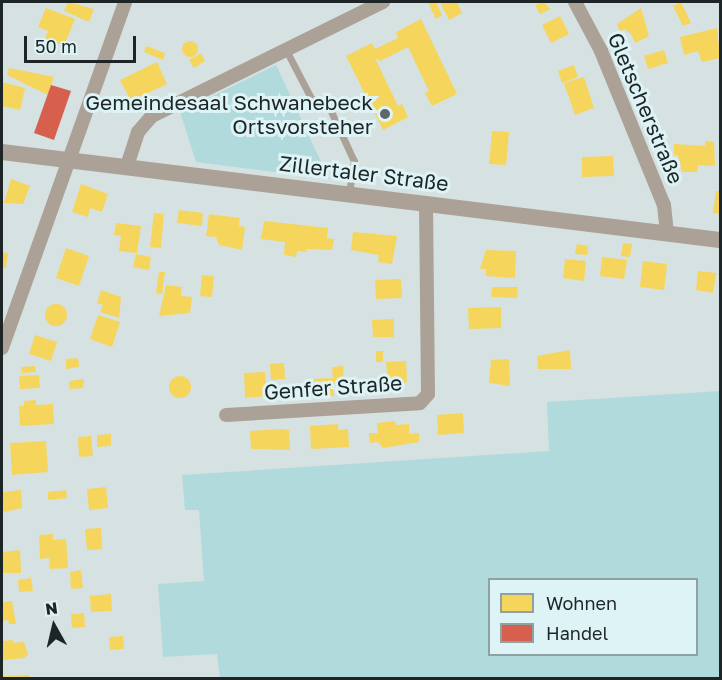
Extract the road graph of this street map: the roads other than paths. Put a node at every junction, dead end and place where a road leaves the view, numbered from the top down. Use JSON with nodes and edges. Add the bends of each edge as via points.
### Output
{"nodes":[{"id":1,"x":125,"y":2,"type":"edge"},
{"id":2,"x":383,"y":2,"type":"edge"},
{"id":3,"x":575,"y":2,"type":"edge"},
{"id":4,"x":286,"y":50,"type":"junction"},
{"id":5,"x":2,"y":152,"type":"edge"},
{"id":6,"x":68,"y":160,"type":"junction"},
{"id":7,"x":126,"y":166,"type":"junction"},
{"id":8,"x":349,"y":194,"type":"junction"},
{"id":9,"x":426,"y":203,"type":"junction"},
{"id":10,"x":667,"y":234,"type":"junction"},
{"id":11,"x":720,"y":240,"type":"edge"},
{"id":12,"x":2,"y":348,"type":"edge"},
{"id":13,"x":226,"y":415,"type":"dead end"}],
"edges":[{"from":1,"to":6,"type":"street"},
{"from":2,"to":4,"type":"street"},
{"from":3,"to":10,"type":"street","name":"Gletscherstraße","via":[[601,51],[664,205]]},
{"from":4,"to":7,"type":"street","via":[[152,116],[138,132]]},
{"from":4,"to":8,"type":"lane","via":[[311,98],[329,107],[354,161]]},
{"from":5,"to":6,"type":"street","name":"Zillertaler Straße"},
{"from":6,"to":7,"type":"street","name":"Zillertaler Straße"},
{"from":6,"to":12,"type":"street"},
{"from":7,"to":8,"type":"street","name":"Zillertaler Straße"},
{"from":8,"to":9,"type":"street","name":"Zillertaler Straße"},
{"from":9,"to":10,"type":"street","name":"Zillertaler Straße"},
{"from":9,"to":13,"type":"street","name":"Genfer Straße","via":[[428,394],[420,403]]},
{"from":10,"to":11,"type":"street","name":"Zillertaler Straße"}]}
